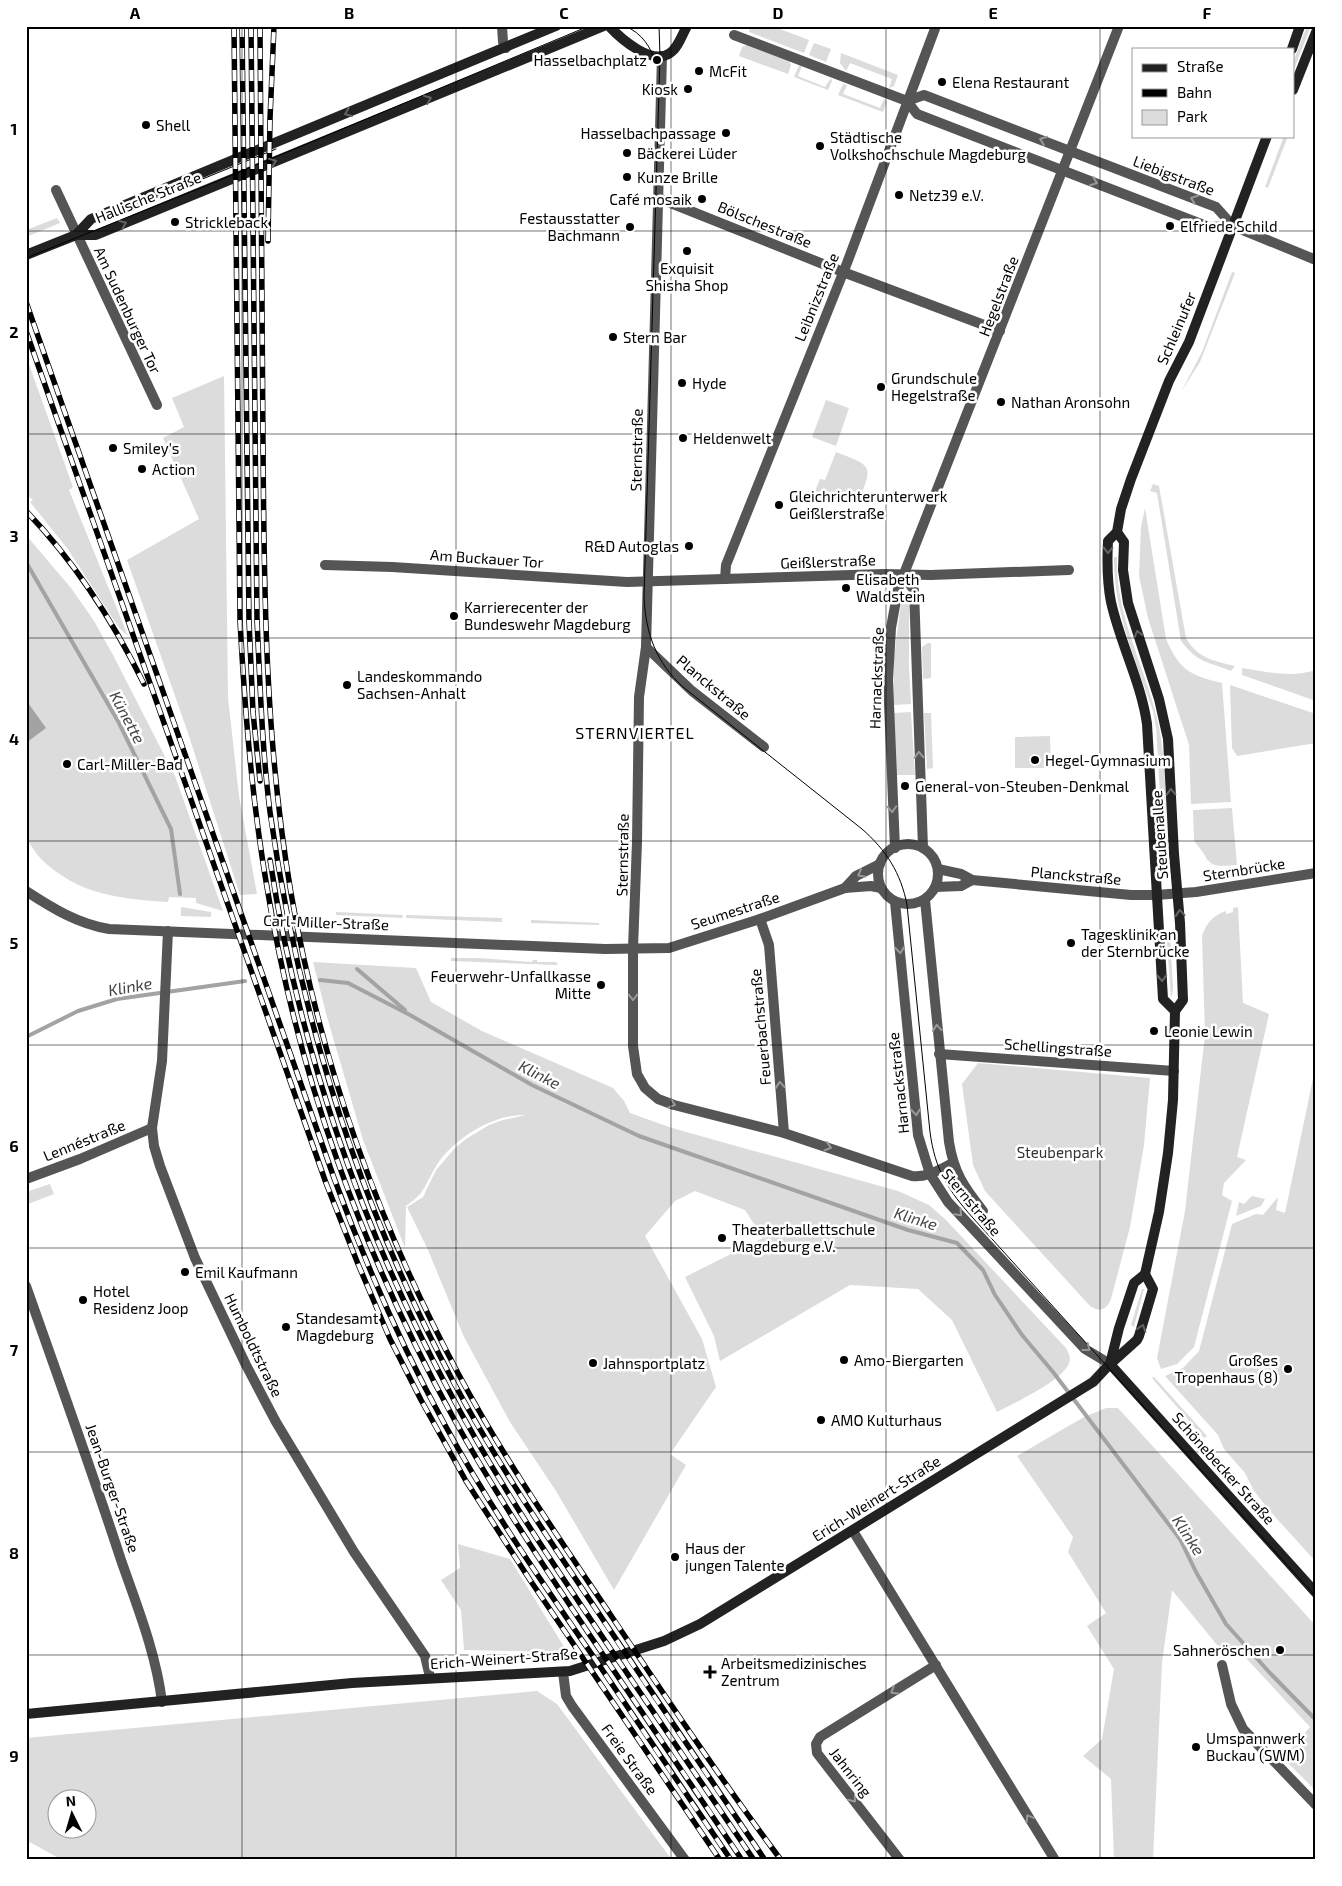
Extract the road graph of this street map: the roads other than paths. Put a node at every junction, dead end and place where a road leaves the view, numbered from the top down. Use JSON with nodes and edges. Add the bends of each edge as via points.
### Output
{"nodes":[{"id":1,"x":502,"y":26,"type":"edge"},
{"id":2,"x":556,"y":26,"type":"edge"},
{"id":3,"x":604,"y":26,"type":"edge"},
{"id":4,"x":609,"y":26,"type":"edge"},
{"id":5,"x":687,"y":26,"type":"edge"},
{"id":6,"x":936,"y":26,"type":"edge"},
{"id":7,"x":1119,"y":26,"type":"edge"},
{"id":8,"x":1300,"y":26,"type":"edge"},
{"id":9,"x":1316,"y":32,"type":"edge"},
{"id":10,"x":734,"y":34,"type":"dead end"},
{"id":11,"x":506,"y":48,"type":"junction"},
{"id":12,"x":1292,"y":48,"type":"edge"},
{"id":13,"x":662,"y":56,"type":"junction"},
{"id":14,"x":1294,"y":87,"type":"edge"},
{"id":15,"x":907,"y":101,"type":"junction"},
{"id":16,"x":1266,"y":138,"type":"edge"},
{"id":17,"x":1071,"y":151,"type":"junction"},
{"id":18,"x":1064,"y":170,"type":"junction"},
{"id":19,"x":56,"y":190,"type":"dead end"},
{"id":20,"x":658,"y":198,"type":"junction"},
{"id":21,"x":1233,"y":226,"type":"junction"},
{"id":22,"x":74,"y":231,"type":"junction"},
{"id":23,"x":26,"y":255,"type":"edge"},
{"id":24,"x":1316,"y":260,"type":"edge"},
{"id":25,"x":843,"y":272,"type":"junction"},
{"id":26,"x":1000,"y":331,"type":"junction"},
{"id":27,"x":157,"y":406,"type":"dead end"},
{"id":28,"x":1118,"y":532,"type":"junction"},
{"id":29,"x":325,"y":565,"type":"dead end"},
{"id":30,"x":1070,"y":570,"type":"dead end"},
{"id":31,"x":1123,"y":570,"type":"joint"},
{"id":32,"x":1108,"y":572,"type":"joint"},
{"id":33,"x":904,"y":576,"type":"junction"},
{"id":34,"x":725,"y":579,"type":"junction"},
{"id":35,"x":648,"y":581,"type":"junction"},
{"id":36,"x":646,"y":648,"type":"junction"},
{"id":37,"x":764,"y":747,"type":"dead end"},
{"id":38,"x":894,"y":848,"type":"junction"},
{"id":39,"x":923,"y":848,"type":"junction"},
{"id":40,"x":880,"y":864,"type":"junction"},
{"id":41,"x":938,"y":869,"type":"junction"},
{"id":42,"x":1316,"y":873,"type":"edge"},
{"id":43,"x":972,"y":880,"type":"junction"},
{"id":44,"x":936,"y":887,"type":"junction"},
{"id":45,"x":845,"y":888,"type":"junction"},
{"id":46,"x":881,"y":888,"type":"junction"},
{"id":47,"x":26,"y":891,"type":"edge"},
{"id":48,"x":1178,"y":893,"type":"junction"},
{"id":49,"x":1156,"y":894,"type":"junction"},
{"id":50,"x":925,"y":900,"type":"junction"},
{"id":51,"x":895,"y":902,"type":"junction"},
{"id":52,"x":760,"y":919,"type":"junction"},
{"id":53,"x":168,"y":931,"type":"junction"},
{"id":54,"x":633,"y":948,"type":"junction"},
{"id":55,"x":1175,"y":1011,"type":"junction"},
{"id":56,"x":939,"y":1054,"type":"junction"},
{"id":57,"x":1174,"y":1071,"type":"junction"},
{"id":58,"x":152,"y":1128,"type":"junction"},
{"id":59,"x":784,"y":1133,"type":"junction"},
{"id":60,"x":953,"y":1163,"type":"junction"},
{"id":61,"x":930,"y":1174,"type":"junction"},
{"id":62,"x":26,"y":1179,"type":"edge"},
{"id":63,"x":983,"y":1211,"type":"dead end"},
{"id":64,"x":1145,"y":1274,"type":"junction"},
{"id":65,"x":26,"y":1286,"type":"edge"},
{"id":66,"x":1110,"y":1364,"type":"junction"},
{"id":67,"x":853,"y":1531,"type":"junction"},
{"id":68,"x":1316,"y":1593,"type":"edge"},
{"id":69,"x":936,"y":1665,"type":"junction"},
{"id":70,"x":1222,"y":1665,"type":"dead end"},
{"id":71,"x":563,"y":1672,"type":"junction"},
{"id":72,"x":430,"y":1677,"type":"junction"},
{"id":73,"x":162,"y":1702,"type":"junction"},
{"id":74,"x":26,"y":1714,"type":"edge"},
{"id":75,"x":1316,"y":1805,"type":"edge"},
{"id":76,"x":685,"y":1860,"type":"edge"},
{"id":77,"x":900,"y":1860,"type":"edge"},
{"id":78,"x":1054,"y":1860,"type":"edge"}],
"edges":[{"from":1,"to":11,"type":"street"},
{"from":2,"to":11,"type":"main road","name":"Hallische Straße"},
{"from":22,"to":3,"type":"main road","name":"Hallische Straße","one_way":true,"via":[[96,235]]},
{"from":4,"to":13,"type":"main road","via":[[620,38],[642,52]]},
{"from":5,"to":13,"type":"main road","via":[[674,50]]},
{"from":6,"to":15,"type":"street","name":"Leibnizstraße"},
{"from":7,"to":17,"type":"street","name":"Hegelstraße"},
{"from":8,"to":12,"type":"main road"},
{"from":9,"to":14,"type":"main road"},
{"from":10,"to":15,"type":"street","name":"Liebigstraße"},
{"from":11,"to":22,"type":"main road","name":"Hallische Straße","one_way":true,"via":[[90,219]]},
{"from":13,"to":20,"type":"street","name":"Sternstraße"},
{"from":17,"to":15,"type":"street","name":"Liebigstraße","one_way":true,"via":[[924,96]]},
{"from":15,"to":18,"type":"street","name":"Liebigstraße","via":[[917,114]]},
{"from":15,"to":25,"type":"street","name":"Leibnizstraße"},
{"from":16,"to":21,"type":"main road","name":"Schleinufer"},
{"from":17,"to":18,"type":"street","name":"Hegelstraße"},
{"from":21,"to":17,"type":"street","name":"Liebigstraße","one_way":true,"via":[[1216,207]]},
{"from":18,"to":21,"type":"street","name":"Liebigstraße","one_way":true,"via":[[1209,226]]},
{"from":18,"to":26,"type":"street","name":"Hegelstraße"},
{"from":19,"to":22,"type":"street","name":"Am Sudenburger Tor"},
{"from":20,"to":25,"type":"street","name":"Bölschestraße"},
{"from":20,"to":35,"type":"street","name":"Sternstraße"},
{"from":21,"to":24,"type":"street"},
{"from":21,"to":28,"type":"main road","name":"Schleinufer","via":[[1189,342],[1169,381],[1131,479]]},
{"from":22,"to":23,"type":"main road"},
{"from":22,"to":27,"type":"street","name":"Am Sudenburger Tor"},
{"from":25,"to":26,"type":"street","name":"Bölschestraße"},
{"from":25,"to":34,"type":"street","name":"Leibnizstraße","via":[[726,565]]},
{"from":26,"to":33,"type":"street","name":"Hegelstraße"},
{"from":28,"to":31,"type":"main road","name":"Schleinufer","via":[[1124,542]]},
{"from":28,"to":32,"type":"main road","name":"Schleinufer","one_way":true,"via":[[1108,541]]},
{"from":29,"to":35,"type":"street","name":"Am Buckauer Tor"},
{"from":30,"to":33,"type":"street","name":"Geißlerstraße"},
{"from":48,"to":31,"type":"main road","name":"Steubenallee","one_way":true,"via":[[1167,729],[1128,603]]},
{"from":32,"to":49,"type":"main road","name":"Steubenallee","via":[[1113,610],[1147,724]]},
{"from":33,"to":34,"type":"street","name":"Geißlerstraße"},
{"from":33,"to":38,"type":"street","name":"Harnackstraße","one_way":true,"via":[[898,589],[889,653]]},
{"from":39,"to":33,"type":"street","one_way":true,"via":[[914,590]]},
{"from":34,"to":35,"type":"street","name":"Geißlerstraße"},
{"from":35,"to":36,"type":"street","name":"Sternstraße"},
{"from":36,"to":37,"type":"street","name":"Planckstraße","via":[[692,691]]},
{"from":36,"to":54,"type":"street","name":"Sternstraße","via":[[639,697]]},
{"from":38,"to":39,"type":"street","via":[[909,844]]},
{"from":38,"to":40,"type":"street"},
{"from":39,"to":41,"type":"street","via":[[933,857]]},
{"from":40,"to":45,"type":"street","name":"Seumestraße","one_way":true,"via":[[856,876]]},
{"from":40,"to":46,"type":"street","via":[[878,878]]},
{"from":41,"to":43,"type":"street","name":"Planckstraße"},
{"from":41,"to":44,"type":"street"},
{"from":42,"to":48,"type":"street","name":"Sternbrücke"},
{"from":43,"to":44,"type":"street","name":"Planckstraße","via":[[961,886]]},
{"from":43,"to":49,"type":"street","name":"Planckstraße"},
{"from":44,"to":50,"type":"street"},
{"from":45,"to":46,"type":"street","name":"Seumestraße"},
{"from":45,"to":52,"type":"street","name":"Seumestraße"},
{"from":46,"to":51,"type":"street"},
{"from":47,"to":53,"type":"street","name":"Carl-Miller-Straße","via":[[86,924],[109,929]]},
{"from":48,"to":49,"type":"street","name":"Planckstraße"},
{"from":55,"to":48,"type":"main road","name":"Steubenallee","one_way":true,"via":[[1184,1000]]},
{"from":49,"to":55,"type":"main road","name":"Steubenallee","one_way":true,"via":[[1163,999]]},
{"from":50,"to":51,"type":"street","via":[[910,905]]},
{"from":56,"to":50,"type":"street","one_way":true},
{"from":51,"to":61,"type":"street","name":"Harnackstraße","one_way":true,"via":[[918,1135]]},
{"from":52,"to":54,"type":"street","name":"Seumestraße","via":[[669,948]]},
{"from":59,"to":52,"type":"street","name":"Feuerbachstraße","one_way":true,"via":[[769,946]]},
{"from":53,"to":54,"type":"street","name":"Carl-Miller-Straße"},
{"from":53,"to":58,"type":"street","name":"Humboldtstraße","via":[[162,1061]]},
{"from":54,"to":59,"type":"street","name":"Sternstraße","one_way":true,"via":[[634,1059],[637,1074],[648,1092],[674,1106]]},
{"from":55,"to":57,"type":"main road","name":"Steubenallee"},
{"from":56,"to":57,"type":"street","name":"Schellingstraße"},
{"from":56,"to":60,"type":"street"},
{"from":57,"to":64,"type":"main road","name":"Steubenallee","via":[[1167,1161]]},
{"from":58,"to":62,"type":"street","name":"Lennéstraße"},
{"from":58,"to":72,"type":"street","name":"Humboldtstraße","via":[[155,1152],[195,1258],[246,1365],[276,1422],[354,1552],[425,1656]]},
{"from":59,"to":61,"type":"street","name":"Sternstraße","one_way":true,"via":[[912,1176]]},
{"from":60,"to":61,"type":"street"},
{"from":60,"to":63,"type":"street","via":[[963,1185]]},
{"from":61,"to":66,"type":"street","name":"Sternstraße","one_way":true,"via":[[948,1202],[1085,1348]]},
{"from":64,"to":66,"type":"main road","name":"Steubenallee","via":[[1134,1283]]},
{"from":66,"to":64,"type":"main road","name":"Steubenallee","one_way":true,"via":[[1140,1336],[1153,1289]]},
{"from":65,"to":73,"type":"street","name":"Jean-Burger-Straße","via":[[139,1614],[159,1680]]},
{"from":66,"to":67,"type":"main road","name":"Erich-Weinert-Straße","via":[[1080,1391]]},
{"from":66,"to":68,"type":"main road","name":"Schönebecker Straße"},
{"from":67,"to":69,"type":"street"},
{"from":67,"to":71,"type":"main road","name":"Erich-Weinert-Straße","via":[[683,1633]]},
{"from":69,"to":77,"type":"street","name":"Jahnring","one_way":true,"via":[[820,1737],[816,1744],[817,1753]]},
{"from":78,"to":69,"type":"street","one_way":true},
{"from":70,"to":75,"type":"street","via":[[1231,1704],[1243,1729]]},
{"from":71,"to":72,"type":"main road","name":"Erich-Weinert-Straße"},
{"from":71,"to":76,"type":"street","name":"Freie Straße","via":[[566,1696],[572,1706]]},
{"from":72,"to":73,"type":"main road","name":"Erich-Weinert-Straße"},
{"from":73,"to":74,"type":"main road","name":"Erich-Weinert-Straße"}]}
